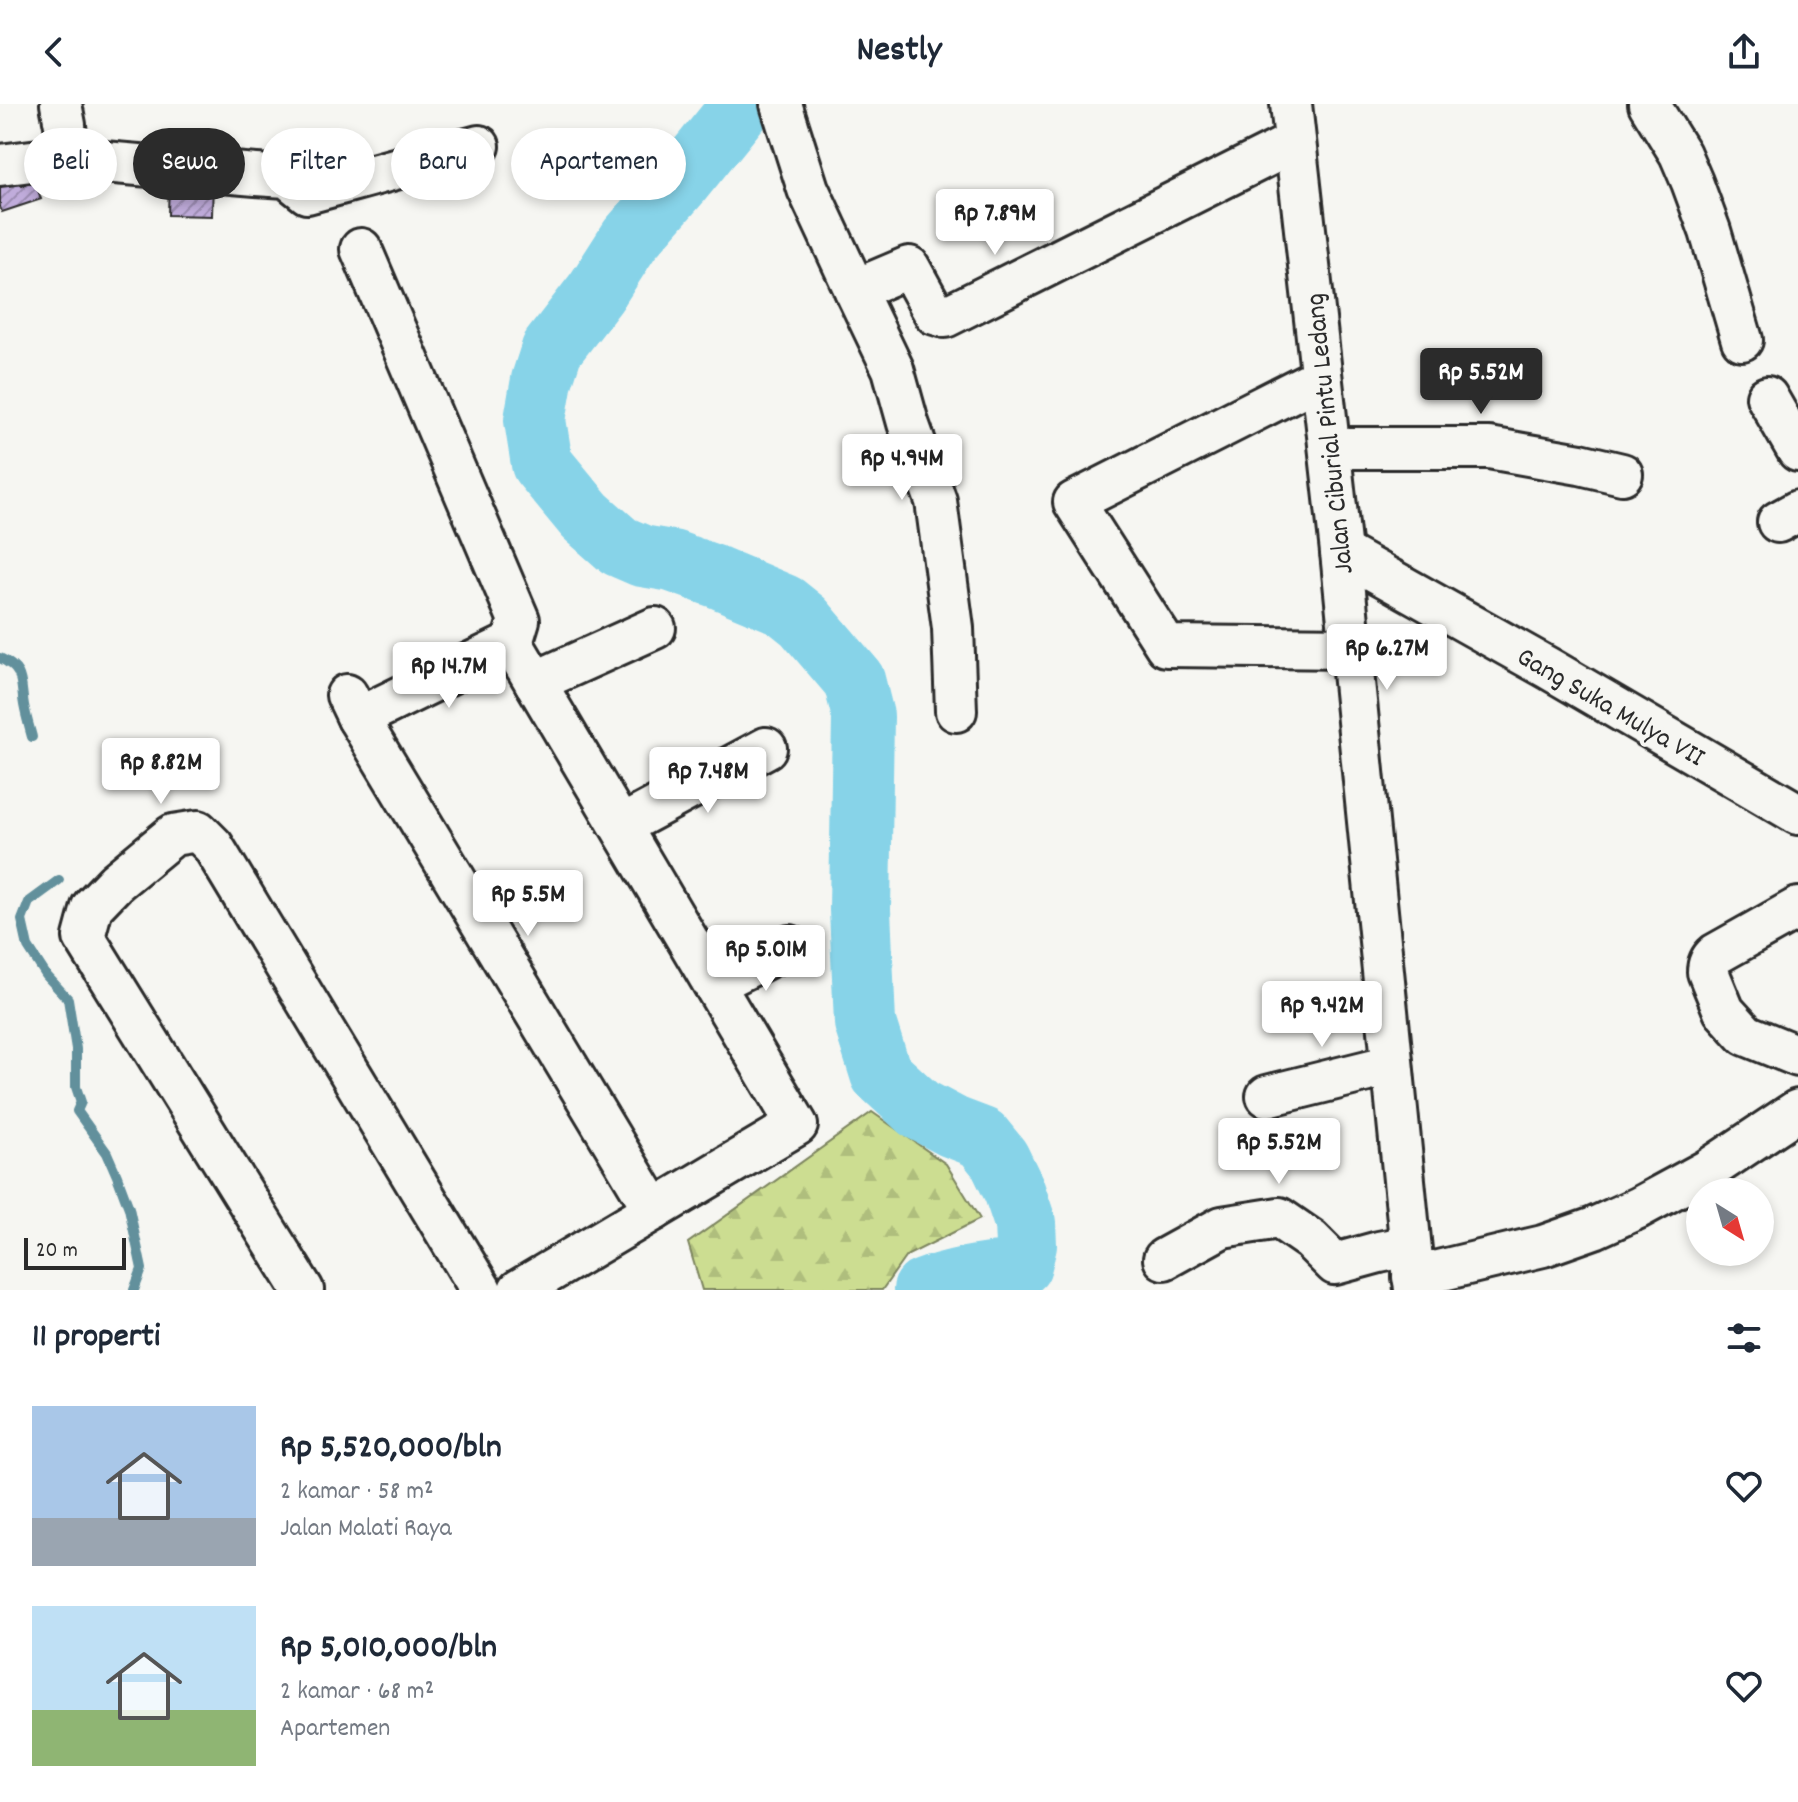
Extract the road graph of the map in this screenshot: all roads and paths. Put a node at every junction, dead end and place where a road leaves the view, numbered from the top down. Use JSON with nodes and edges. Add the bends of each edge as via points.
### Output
{"nodes":[{"id":1,"x":61,"y":104,"type":"edge"},
{"id":2,"x":781,"y":104,"type":"edge"},
{"id":3,"x":1649,"y":104,"type":"edge"},
{"id":4,"x":1293,"y":123,"type":"edge"},
{"id":5,"x":65,"y":128,"type":"edge"},
{"id":6,"x":24,"y":162,"type":"edge"},
{"id":7,"x":117,"y":163,"type":"edge"},
{"id":8,"x":0,"y":165,"type":"edge"},
{"id":9,"x":391,"y":170,"type":"edge"},
{"id":10,"x":361,"y":249,"type":"dead end"},
{"id":11,"x":855,"y":290,"type":"junction"},
{"id":12,"x":1742,"y":340,"type":"dead end"},
{"id":13,"x":1321,"y":377,"type":"junction"},
{"id":14,"x":1767,"y":397,"type":"dead end"},
{"id":15,"x":1330,"y":448,"type":"junction"},
{"id":16,"x":1798,"y":451,"type":"edge"},
{"id":17,"x":1622,"y":474,"type":"dead end"},
{"id":18,"x":1341,"y":552,"type":"junction"},
{"id":19,"x":655,"y":628,"type":"dead end"},
{"id":20,"x":512,"y":643,"type":"junction"},
{"id":21,"x":1351,"y":648,"type":"junction"},
{"id":22,"x":535,"y":682,"type":"junction"},
{"id":23,"x":956,"y":711,"type":"dead end"},
{"id":24,"x":766,"y":748,"type":"dead end"},
{"id":25,"x":1798,"y":814,"type":"edge"},
{"id":26,"x":621,"y":826,"type":"junction"},
{"id":27,"x":1798,"y":908,"type":"edge"},
{"id":28,"x":790,"y":946,"type":"dead end"},
{"id":29,"x":714,"y":984,"type":"junction"},
{"id":30,"x":1798,"y":1056,"type":"edge"},
{"id":31,"x":1392,"y":1065,"type":"junction"},
{"id":32,"x":1267,"y":1096,"type":"dead end"},
{"id":33,"x":1798,"y":1110,"type":"edge"},
{"id":34,"x":654,"y":1210,"type":"junction"},
{"id":35,"x":1164,"y":1259,"type":"dead end"},
{"id":36,"x":1413,"y":1271,"type":"edge"},
{"id":37,"x":303,"y":1290,"type":"edge"},
{"id":38,"x":481,"y":1290,"type":"edge"},
{"id":39,"x":519,"y":1290,"type":"edge"}],
"edges":[{"from":1,"to":5,"type":"street"},
{"from":2,"to":11,"type":"street","via":[[808,189]]},
{"from":3,"to":12,"type":"street","via":[[1692,182]]},
{"from":4,"to":11,"type":"street","via":[[945,317],[935,314],[909,267]]},
{"from":4,"to":13,"type":"street","name":"Jalan Ciburial Pintu Ledang"},
{"from":6,"to":8,"type":"street"},
{"from":7,"to":9,"type":"street","via":[[282,175],[307,193]]},
{"from":10,"to":20,"type":"street","via":[[519,620]]},
{"from":11,"to":23,"type":"street","via":[[893,369],[936,501],[953,628]]},
{"from":13,"to":15,"type":"street","name":"Jalan Ciburial Pintu Ledang"},
{"from":13,"to":21,"type":"street","via":[[1074,502],[1166,646]]},
{"from":14,"to":16,"type":"street"},
{"from":15,"to":17,"type":"street","via":[[1489,448]]},
{"from":15,"to":18,"type":"street","name":"Jalan Ciburial Pintu Ledang"},
{"from":18,"to":21,"type":"street","name":"Jalan Ciburial Pintu Ledang"},
{"from":18,"to":25,"type":"street","name":"Gang Suka Mulya VII"},
{"from":19,"to":22,"type":"street"},
{"from":20,"to":22,"type":"street"},
{"from":20,"to":34,"type":"street","via":[[353,707]]},
{"from":21,"to":31,"type":"street","name":"Jalan Ciburial Pintu Ledang"},
{"from":22,"to":26,"type":"street"},
{"from":24,"to":26,"type":"street"},
{"from":26,"to":29,"type":"street"},
{"from":27,"to":30,"type":"street","via":[[1716,954],[1708,966],[1724,1011],[1746,1035]]},
{"from":28,"to":29,"type":"street"},
{"from":29,"to":34,"type":"street","via":[[797,1125]]},
{"from":31,"to":32,"type":"street"},
{"from":31,"to":36,"type":"street","name":"Jalan Ciburial Pintu Ledang"},
{"from":33,"to":36,"type":"street","via":[[1708,1170],[1594,1228],[1543,1246]]},
{"from":34,"to":39,"type":"street"},
{"from":35,"to":36,"type":"street","via":[[1222,1227],[1279,1218],[1335,1264],[1379,1252]]},
{"from":37,"to":38,"type":"street","via":[[84,937],[92,907],[173,835],[198,831],[213,846]]}]}
